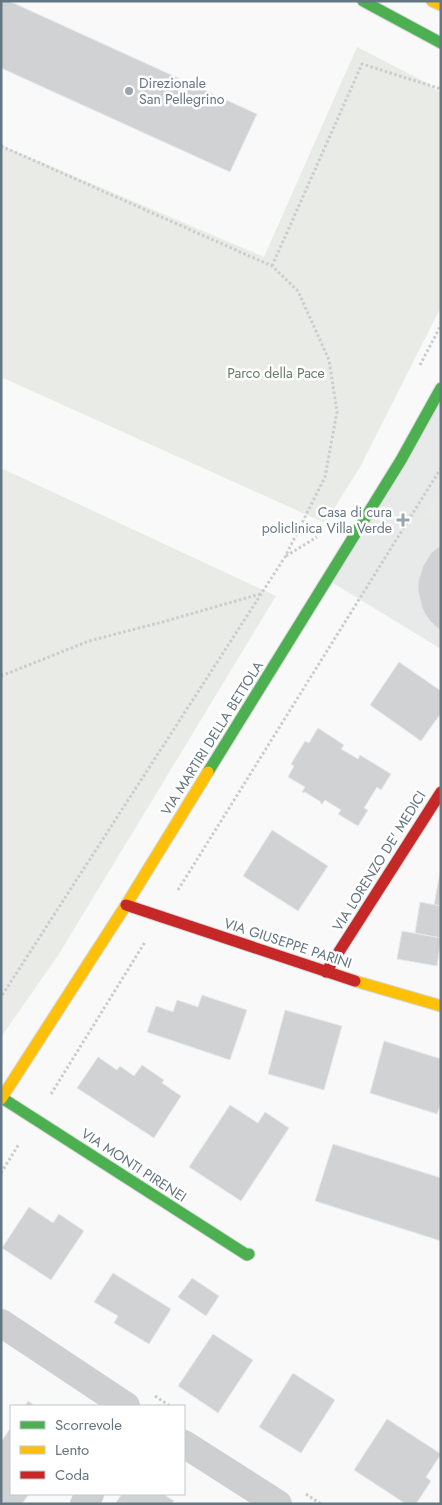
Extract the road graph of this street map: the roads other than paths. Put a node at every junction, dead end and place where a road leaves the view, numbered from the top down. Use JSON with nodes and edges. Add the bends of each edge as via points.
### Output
{"nodes":[{"id":1,"x":363,"y":1,"type":"edge"},
{"id":2,"x":432,"y":1,"type":"edge"},
{"id":3,"x":441,"y":5,"type":"edge"},
{"id":4,"x":441,"y":43,"type":"edge"},
{"id":5,"x":441,"y":388,"type":"edge"},
{"id":6,"x":441,"y":792,"type":"edge"},
{"id":7,"x":126,"y":905,"type":"junction"},
{"id":8,"x":326,"y":972,"type":"junction"},
{"id":9,"x":441,"y":1006,"type":"edge"},
{"id":10,"x":2,"y":1099,"type":"edge"},
{"id":11,"x":249,"y":1254,"type":"dead end"},
{"id":12,"x":1,"y":1323,"type":"edge"},
{"id":13,"x":124,"y":1405,"type":"edge"},
{"id":14,"x":185,"y":1445,"type":"edge"},
{"id":15,"x":278,"y":1504,"type":"edge"}],
"edges":[{"from":1,"to":4,"type":"street"},
{"from":2,"to":3,"type":"street"},
{"from":5,"to":7,"type":"street","name":"VIA MARTIRI DELLA BETTOLA","via":[[382,492]]},
{"from":6,"to":8,"type":"street","name":"VIA LORENZO DE' MEDICI"},
{"from":7,"to":8,"type":"street","name":"VIA GIUSEPPE PARINI"},
{"from":7,"to":10,"type":"street","name":"VIA MARTIRI DELLA BETTOLA"},
{"from":8,"to":9,"type":"street","name":"VIA GIUSEPPE PARINI"},
{"from":10,"to":11,"type":"street","name":"VIA MONTI PIRENEI"},
{"from":12,"to":13,"type":"street"},
{"from":14,"to":15,"type":"street"}]}
